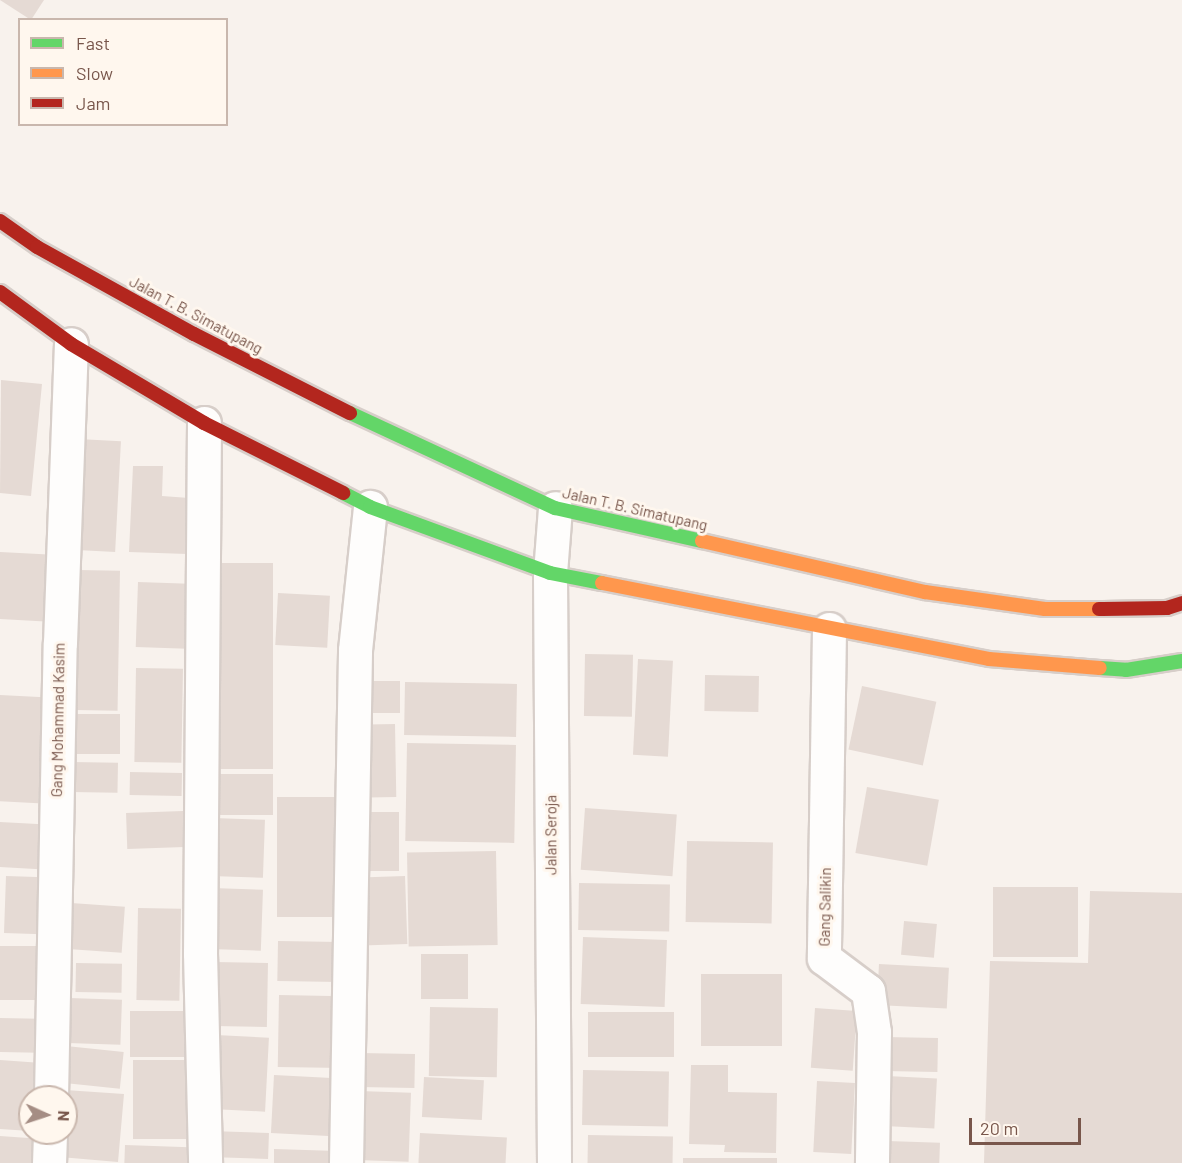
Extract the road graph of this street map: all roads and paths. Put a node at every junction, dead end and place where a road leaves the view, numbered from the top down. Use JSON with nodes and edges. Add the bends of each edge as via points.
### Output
{"nodes":[{"id":1,"x":0,"y":221,"type":"edge"},
{"id":2,"x":0,"y":297,"type":"edge"},
{"id":3,"x":71,"y":344,"type":"junction"},
{"id":4,"x":204,"y":423,"type":"junction"},
{"id":5,"x":370,"y":507,"type":"junction"},
{"id":6,"x":555,"y":508,"type":"junction"},
{"id":7,"x":549,"y":573,"type":"junction"},
{"id":8,"x":1182,"y":603,"type":"edge"},
{"id":9,"x":829,"y":629,"type":"junction"},
{"id":10,"x":1182,"y":661,"type":"edge"},
{"id":11,"x":51,"y":1085,"type":"edge"},
{"id":12,"x":50,"y":1145,"type":"edge"},
{"id":13,"x":49,"y":1163,"type":"edge"},
{"id":14,"x":205,"y":1163,"type":"edge"},
{"id":15,"x":346,"y":1163,"type":"edge"},
{"id":16,"x":554,"y":1163,"type":"edge"},
{"id":17,"x":872,"y":1163,"type":"edge"}],
"edges":[{"from":1,"to":6,"type":"main road","name":"Jalan T. B. Simatupang","via":[[37,247],[194,334],[367,422]]},
{"from":2,"to":3,"type":"main road"},
{"from":3,"to":4,"type":"main road"},
{"from":3,"to":11,"type":"street","name":"Gang Mohammad Kasim","via":[[60,643]]},
{"from":4,"to":5,"type":"main road"},
{"from":4,"to":14,"type":"street","via":[[200,953]]},
{"from":5,"to":7,"type":"main road"},
{"from":5,"to":15,"type":"street","via":[[355,650]]},
{"from":6,"to":7,"type":"street","name":"Jalan Seroja"},
{"from":6,"to":8,"type":"main road","name":"Jalan T. B. Simatupang","via":[[926,592],[1045,609],[1167,608]]},
{"from":7,"to":9,"type":"main road"},
{"from":7,"to":16,"type":"street","name":"Jalan Seroja"},
{"from":9,"to":10,"type":"main road","via":[[989,659],[1126,670]]},
{"from":9,"to":17,"type":"street","name":"Gang Salikin","via":[[824,958],[868,991],[874,1032]]},
{"from":12,"to":13,"type":"street"}]}
